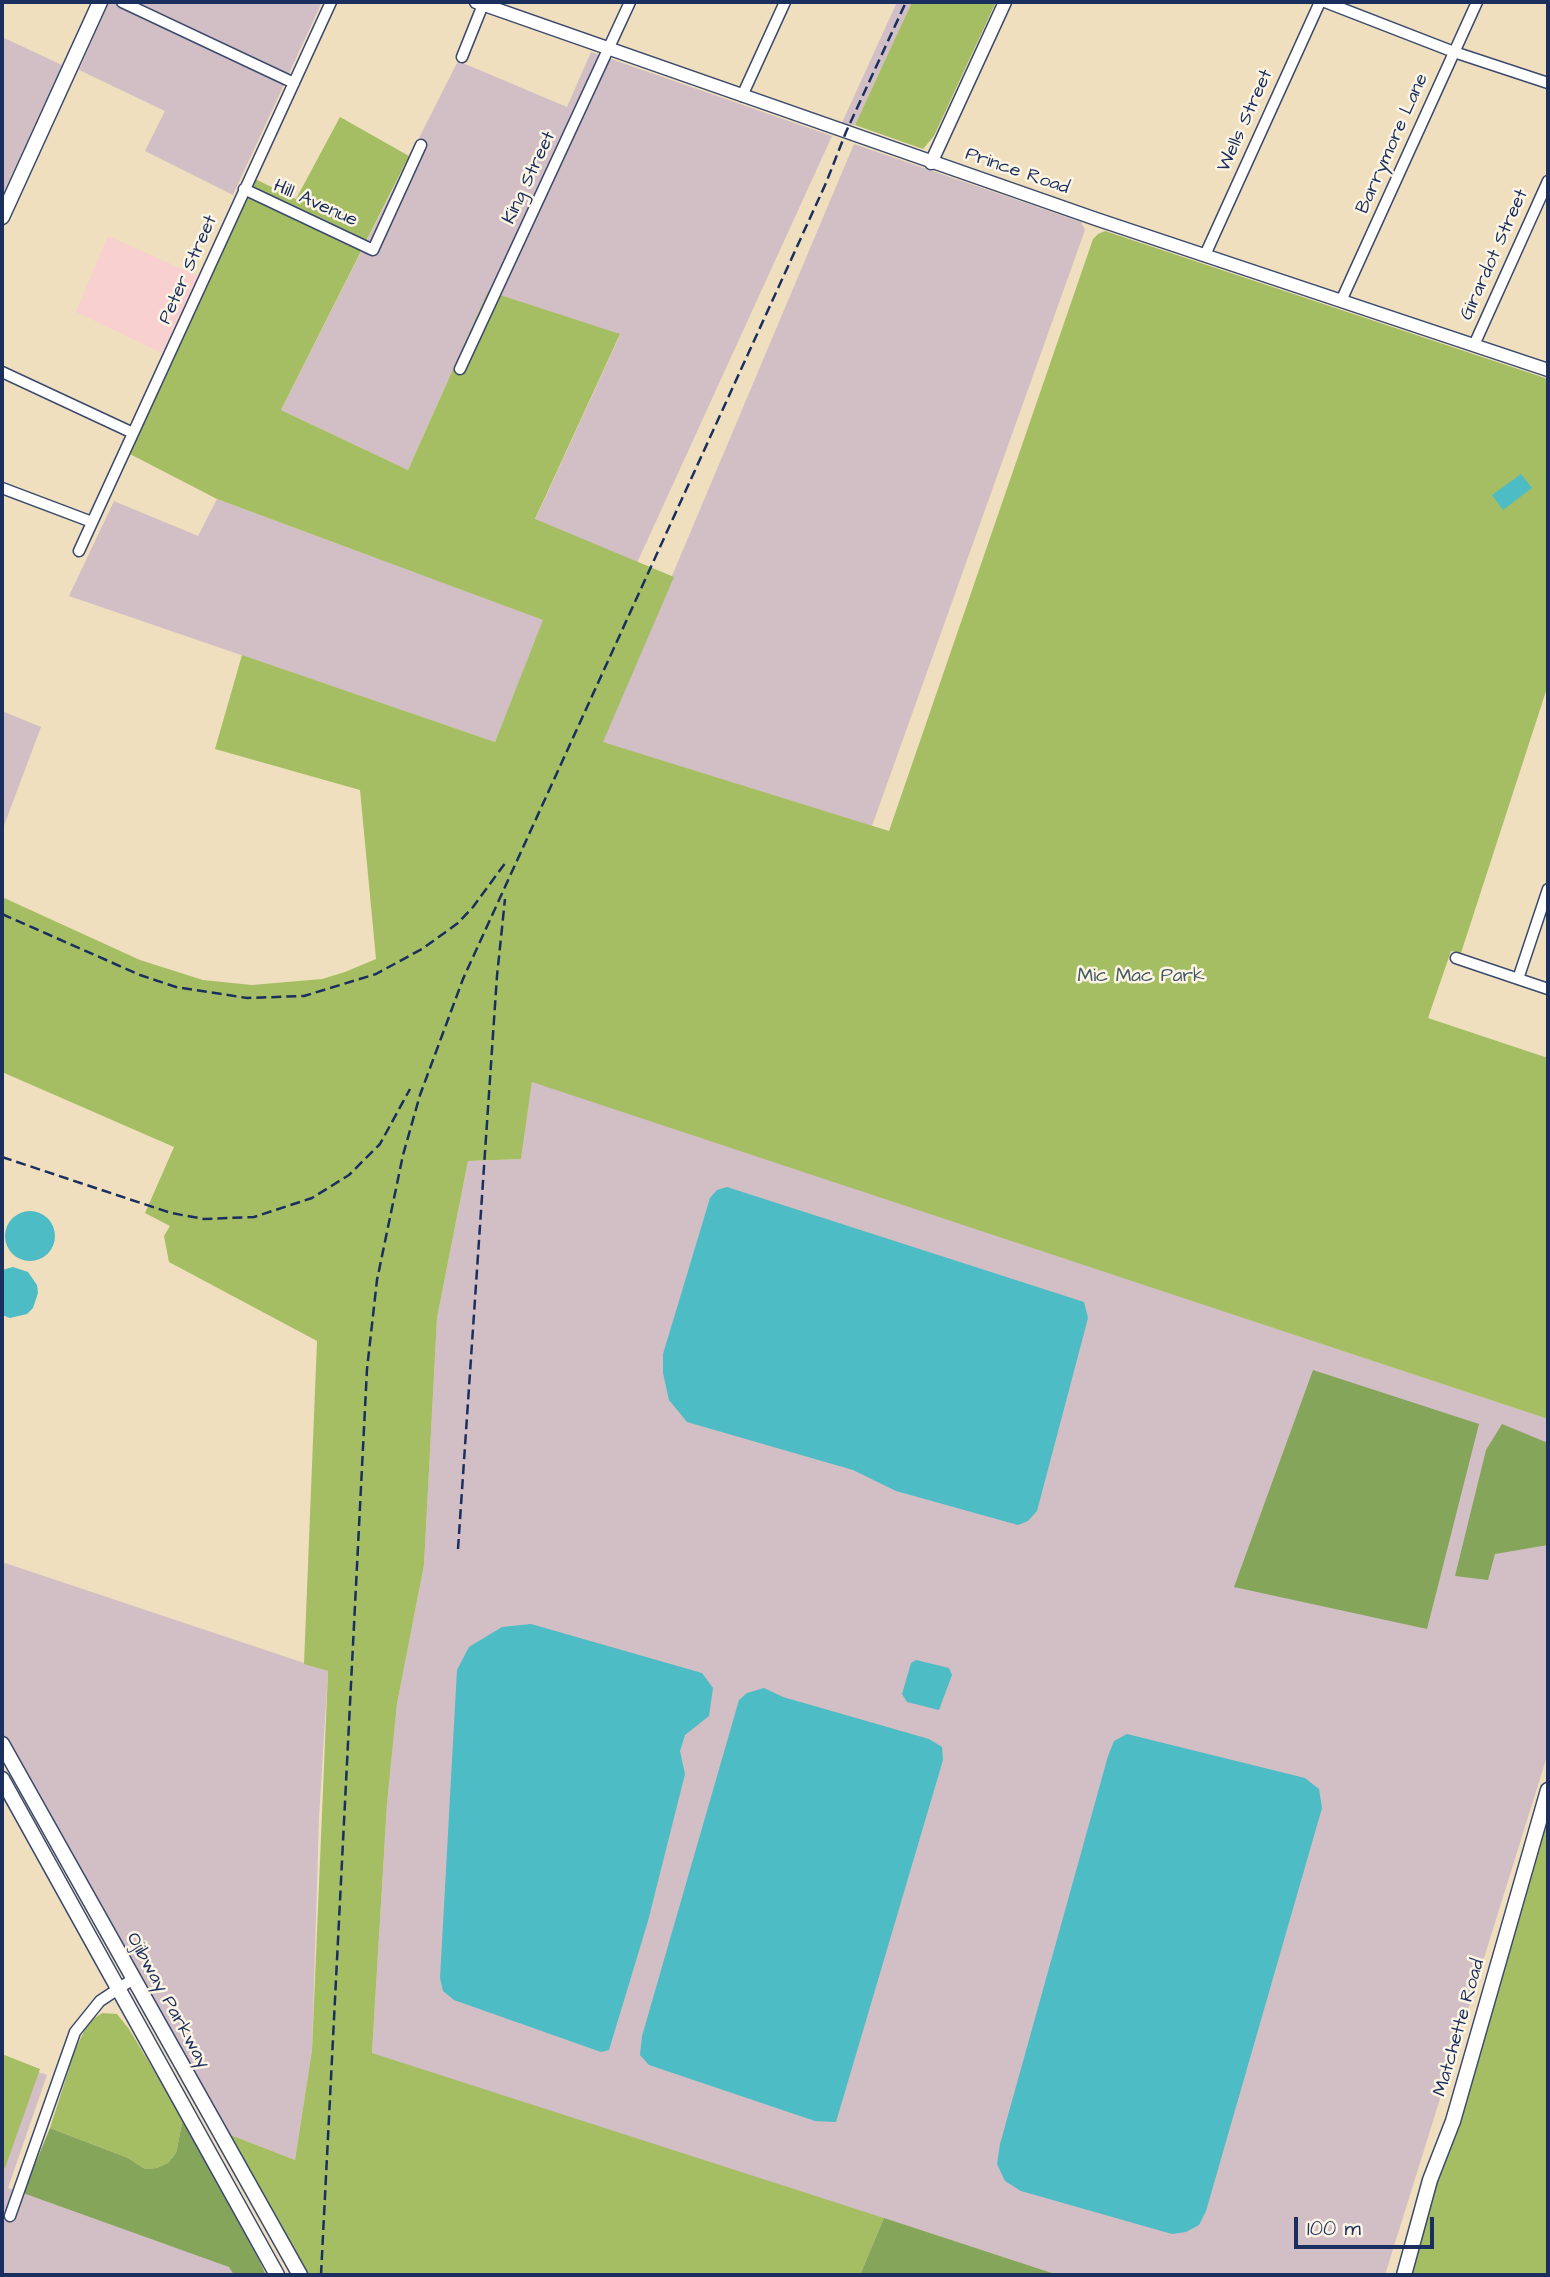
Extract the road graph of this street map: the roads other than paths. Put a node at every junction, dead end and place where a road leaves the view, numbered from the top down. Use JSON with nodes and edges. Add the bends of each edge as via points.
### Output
{"nodes":[{"id":1,"x":100,"y":2,"type":"edge"},
{"id":2,"x":122,"y":2,"type":"edge"},
{"id":3,"x":331,"y":2,"type":"edge"},
{"id":4,"x":630,"y":2,"type":"edge"},
{"id":5,"x":785,"y":2,"type":"edge"},
{"id":6,"x":1005,"y":2,"type":"edge"},
{"id":7,"x":1322,"y":2,"type":"edge"},
{"id":8,"x":1477,"y":2,"type":"edge"},
{"id":9,"x":481,"y":3,"type":"edge"},
{"id":10,"x":609,"y":49,"type":"junction"},
{"id":11,"x":1454,"y":52,"type":"junction"},
{"id":12,"x":462,"y":57,"type":"dead end"},
{"id":13,"x":294,"y":83,"type":"junction"},
{"id":14,"x":1548,"y":83,"type":"edge"},
{"id":15,"x":743,"y":96,"type":"junction"},
{"id":16,"x":421,"y":145,"type":"dead end"},
{"id":17,"x":931,"y":163,"type":"junction"},
{"id":18,"x":1548,"y":181,"type":"edge"},
{"id":19,"x":244,"y":189,"type":"junction"},
{"id":20,"x":2,"y":217,"type":"edge"},
{"id":21,"x":1205,"y":256,"type":"junction"},
{"id":22,"x":1341,"y":301,"type":"junction"},
{"id":23,"x":1474,"y":345,"type":"junction"},
{"id":24,"x":460,"y":369,"type":"dead end"},
{"id":25,"x":1548,"y":370,"type":"edge"},
{"id":26,"x":2,"y":372,"type":"edge"},
{"id":27,"x":133,"y":433,"type":"junction"},
{"id":28,"x":2,"y":488,"type":"edge"},
{"id":29,"x":92,"y":522,"type":"junction"},
{"id":30,"x":79,"y":551,"type":"dead end"},
{"id":31,"x":1548,"y":889,"type":"edge"},
{"id":32,"x":1456,"y":958,"type":"dead end"},
{"id":33,"x":1518,"y":979,"type":"junction"},
{"id":34,"x":1548,"y":989,"type":"edge"},
{"id":35,"x":2,"y":1744,"type":"edge"},
{"id":36,"x":2,"y":1779,"type":"edge"},
{"id":37,"x":1548,"y":1790,"type":"edge"},
{"id":38,"x":133,"y":1979,"type":"junction"},
{"id":39,"x":118,"y":1988,"type":"junction"},
{"id":40,"x":10,"y":2216,"type":"dead end"},
{"id":41,"x":277,"y":2275,"type":"edge"},
{"id":42,"x":300,"y":2275,"type":"edge"},
{"id":43,"x":1404,"y":2275,"type":"edge"}],
"edges":[{"from":1,"to":20,"type":"main road"},
{"from":2,"to":13,"type":"street"},
{"from":3,"to":13,"type":"street","name":"Peter Street"},
{"from":4,"to":10,"type":"street","name":"King Street"},
{"from":5,"to":15,"type":"street"},
{"from":6,"to":17,"type":"street"},
{"from":7,"to":11,"type":"street"},
{"from":7,"to":21,"type":"street","name":"Wells Street"},
{"from":8,"to":11,"type":"street","name":"Barrymore Lane"},
{"from":9,"to":10,"type":"street","name":"Prince Road"},
{"from":9,"to":12,"type":"street"},
{"from":10,"to":15,"type":"street","name":"Prince Road"},
{"from":10,"to":24,"type":"street","name":"King Street"},
{"from":11,"to":14,"type":"street"},
{"from":11,"to":22,"type":"street","name":"Barrymore Lane"},
{"from":13,"to":19,"type":"street","name":"Peter Street"},
{"from":15,"to":17,"type":"street","name":"Prince Road"},
{"from":16,"to":19,"type":"street","name":"Hill Avenue","via":[[373,250]]},
{"from":17,"to":21,"type":"street","name":"Prince Road"},
{"from":18,"to":23,"type":"street","name":"Girardot Street"},
{"from":19,"to":27,"type":"street","name":"Peter Street"},
{"from":21,"to":22,"type":"street","name":"Prince Road"},
{"from":22,"to":23,"type":"street","name":"Prince Road"},
{"from":23,"to":25,"type":"street","name":"Prince Road"},
{"from":26,"to":27,"type":"street"},
{"from":27,"to":29,"type":"street","name":"Peter Street"},
{"from":28,"to":29,"type":"street"},
{"from":29,"to":30,"type":"street","name":"Peter Street"},
{"from":31,"to":33,"type":"street"},
{"from":32,"to":33,"type":"street"},
{"from":33,"to":34,"type":"street"},
{"from":35,"to":38,"type":"main road","name":"Ojibway Parkway"},
{"from":36,"to":39,"type":"main road","name":"Ojibway Parkway"},
{"from":37,"to":43,"type":"main road","name":"Matchette Road"},
{"from":38,"to":39,"type":"street"},
{"from":38,"to":42,"type":"main road","name":"Ojibway Parkway"},
{"from":39,"to":40,"type":"street","via":[[100,2001],[75,2032]]},
{"from":39,"to":41,"type":"main road","name":"Ojibway Parkway"}]}
